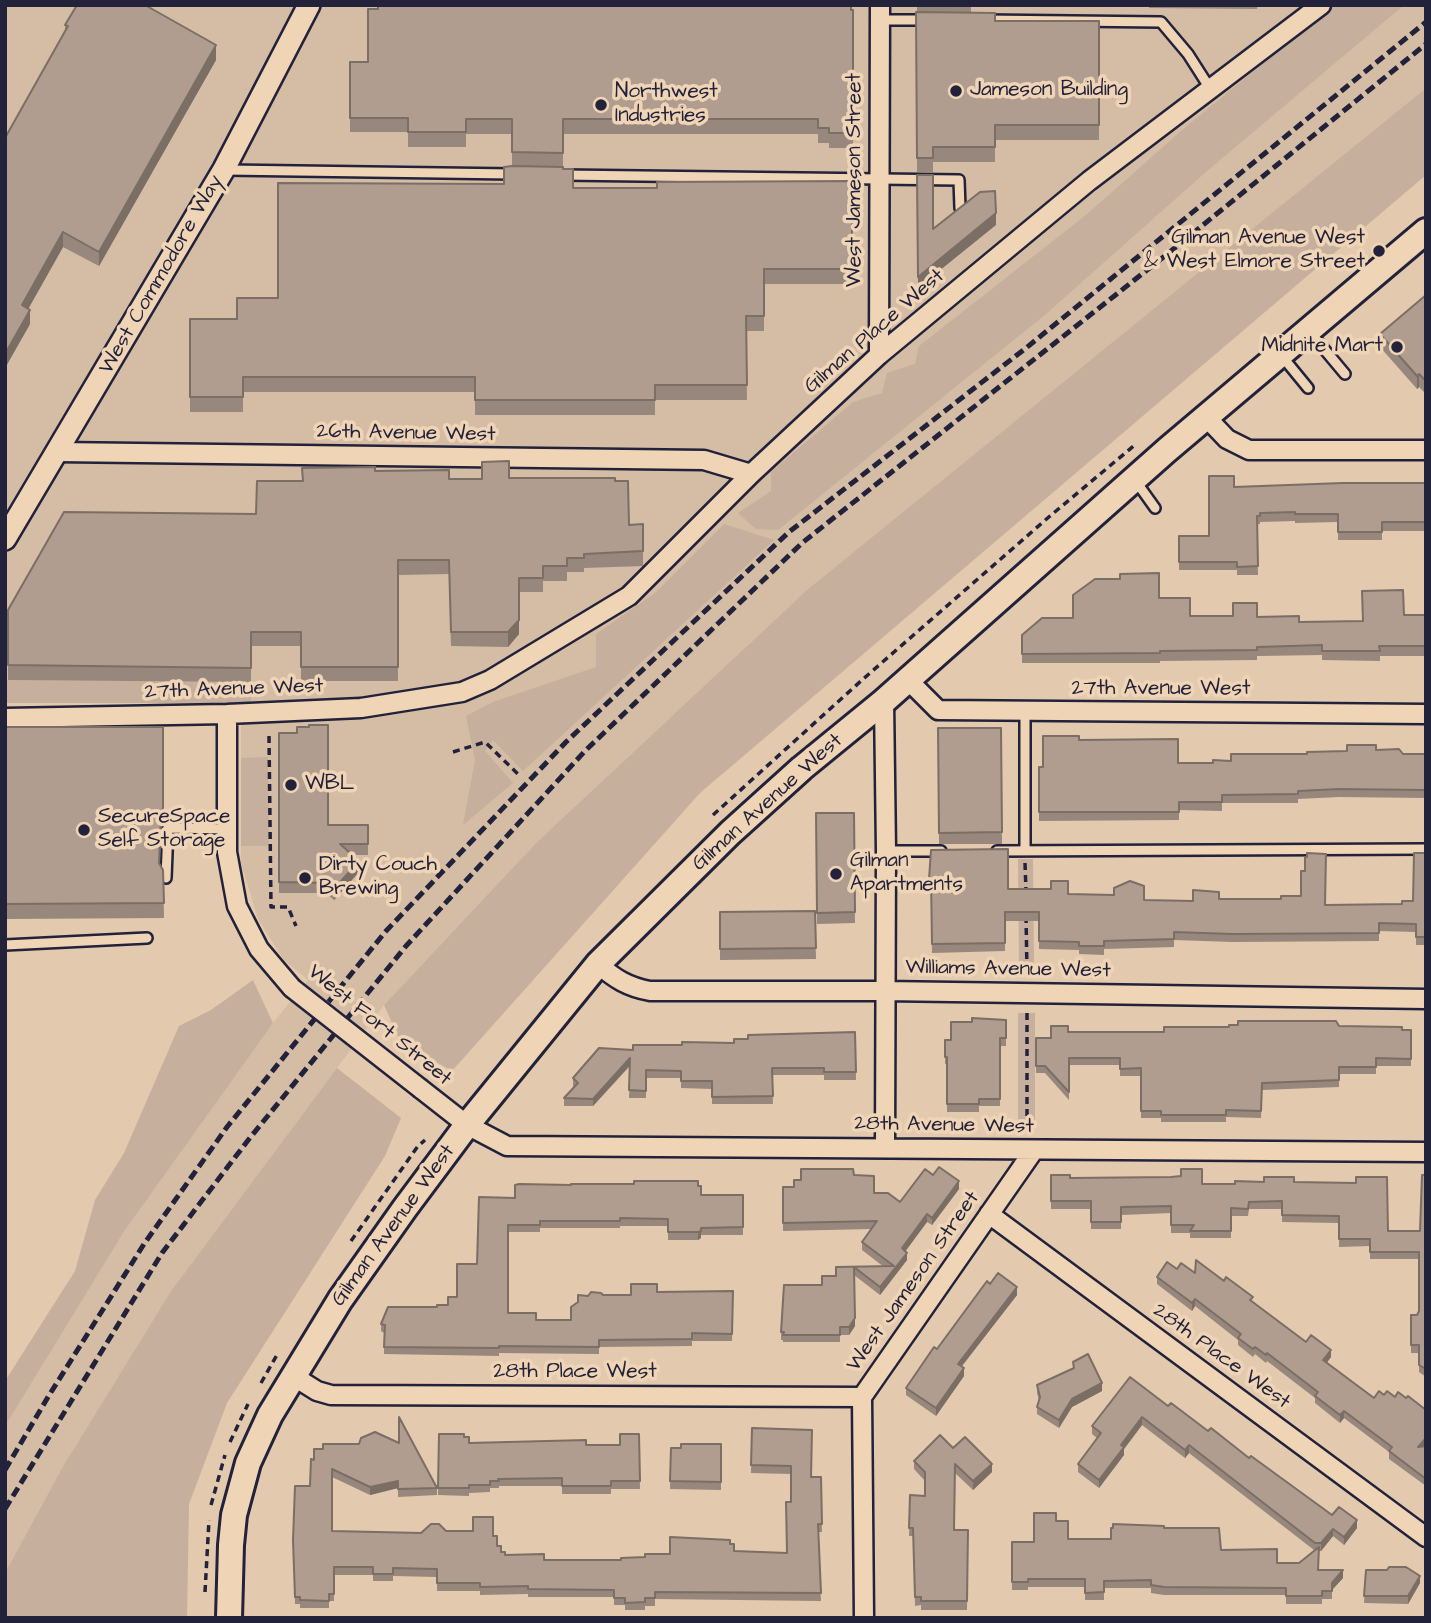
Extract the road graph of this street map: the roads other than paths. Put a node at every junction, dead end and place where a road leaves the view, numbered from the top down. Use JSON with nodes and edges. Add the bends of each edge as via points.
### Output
{"nodes":[{"id":1,"x":309,"y":5,"type":"edge"},
{"id":2,"x":1321,"y":5,"type":"edge"},
{"id":3,"x":880,"y":12,"type":"edge"},
{"id":4,"x":933,"y":20,"type":"edge"},
{"id":5,"x":973,"y":20,"type":"edge"},
{"id":6,"x":1210,"y":90,"type":"junction"},
{"id":7,"x":224,"y":170,"type":"junction"},
{"id":8,"x":517,"y":174,"type":"edge"},
{"id":9,"x":545,"y":174,"type":"edge"},
{"id":10,"x":879,"y":180,"type":"junction"},
{"id":11,"x":960,"y":208,"type":"edge"},
{"id":12,"x":1426,"y":231,"type":"edge"},
{"id":13,"x":1308,"y":330,"type":"junction"},
{"id":14,"x":1280,"y":354,"type":"junction"},
{"id":15,"x":879,"y":355,"type":"junction"},
{"id":16,"x":1345,"y":374,"type":"dead end"},
{"id":17,"x":1308,"y":388,"type":"dead end"},
{"id":18,"x":1206,"y":417,"type":"junction"},
{"id":19,"x":1426,"y":450,"type":"edge"},
{"id":20,"x":57,"y":452,"type":"junction"},
{"id":21,"x":751,"y":474,"type":"junction"},
{"id":22,"x":1134,"y":479,"type":"junction"},
{"id":23,"x":1155,"y":508,"type":"dead end"},
{"id":24,"x":5,"y":539,"type":"edge"},
{"id":25,"x":908,"y":680,"type":"junction"},
{"id":26,"x":462,"y":692,"type":"joint"},
{"id":27,"x":884,"y":701,"type":"junction"},
{"id":28,"x":1025,"y":712,"type":"junction"},
{"id":29,"x":227,"y":714,"type":"junction"},
{"id":30,"x":1426,"y":714,"type":"edge"},
{"id":31,"x":5,"y":718,"type":"edge"},
{"id":32,"x":229,"y":829,"type":"junction"},
{"id":33,"x":1426,"y":849,"type":"edge"},
{"id":34,"x":886,"y":851,"type":"junction"},
{"id":35,"x":948,"y":851,"type":"edge"},
{"id":36,"x":987,"y":851,"type":"edge"},
{"id":37,"x":1025,"y":851,"type":"junction"},
{"id":38,"x":166,"y":878,"type":"edge"},
{"id":39,"x":147,"y":938,"type":"dead end"},
{"id":40,"x":5,"y":946,"type":"edge"},
{"id":41,"x":598,"y":964,"type":"junction"},
{"id":42,"x":885,"y":991,"type":"junction"},
{"id":43,"x":1426,"y":999,"type":"edge"},
{"id":44,"x":467,"y":1125,"type":"junction"},
{"id":45,"x":885,"y":1148,"type":"junction"},
{"id":46,"x":1034,"y":1150,"type":"junction"},
{"id":47,"x":1426,"y":1152,"type":"edge"},
{"id":48,"x":989,"y":1214,"type":"junction"},
{"id":49,"x":293,"y":1376,"type":"junction"},
{"id":50,"x":862,"y":1397,"type":"junction"},
{"id":51,"x":1426,"y":1537,"type":"edge"},
{"id":52,"x":229,"y":1618,"type":"edge"},
{"id":53,"x":864,"y":1618,"type":"edge"}],
"edges":[{"from":1,"to":7,"type":"street","name":"West Commodore Way"},
{"from":2,"to":6,"type":"street","name":"Gilman Place West"},
{"from":3,"to":4,"type":"lane"},
{"from":3,"to":10,"type":"street","name":"West Jameson Street"},
{"from":5,"to":6,"type":"lane","via":[[1161,22]]},
{"from":6,"to":15,"type":"street","name":"Gilman Place West","via":[[1089,181]]},
{"from":7,"to":8,"type":"lane"},
{"from":7,"to":20,"type":"street","name":"West Commodore Way"},
{"from":9,"to":10,"type":"lane"},
{"from":10,"to":11,"type":"lane","via":[[959,180]]},
{"from":10,"to":15,"type":"street","name":"West Jameson Street"},
{"from":12,"to":13,"type":"main road","name":"Gilman Avenue West"},
{"from":13,"to":14,"type":"main road","name":"Gilman Avenue West"},
{"from":13,"to":16,"type":"lane"},
{"from":14,"to":17,"type":"lane"},
{"from":14,"to":18,"type":"main road","name":"Gilman Avenue West"},
{"from":15,"to":21,"type":"street","name":"Gilman Place West"},
{"from":18,"to":19,"type":"street","via":[[1227,439],[1249,450]]},
{"from":18,"to":22,"type":"main road","name":"Gilman Avenue West"},
{"from":20,"to":21,"type":"street","name":"26th Avenue West","via":[[704,460]]},
{"from":20,"to":24,"type":"street","name":"West Commodore Way"},
{"from":21,"to":26,"type":"street","name":"Gilman Place West","via":[[629,596],[491,680]]},
{"from":22,"to":23,"type":"lane"},
{"from":22,"to":25,"type":"main road","name":"Gilman Avenue West"},
{"from":25,"to":27,"type":"main road","name":"Gilman Avenue West"},
{"from":25,"to":28,"type":"street","name":"27th Avenue West","via":[[938,710]]},
{"from":26,"to":29,"type":"street","name":"27th Avenue West","via":[[361,708]]},
{"from":27,"to":34,"type":"street"},
{"from":27,"to":41,"type":"main road","name":"Gilman Avenue West","via":[[730,833]]},
{"from":28,"to":30,"type":"street","name":"27th Avenue West"},
{"from":28,"to":37,"type":"lane"},
{"from":29,"to":31,"type":"street","name":"27th Avenue West"},
{"from":29,"to":32,"type":"street","name":"West Fort Street"},
{"from":32,"to":38,"type":"lane","via":[[168,828]]},
{"from":32,"to":44,"type":"street","name":"West Fort Street","bridge":true,"via":[[237,906],[259,948],[292,988]]},
{"from":33,"to":37,"type":"lane"},
{"from":34,"to":35,"type":"lane"},
{"from":34,"to":42,"type":"street"},
{"from":36,"to":37,"type":"lane"},
{"from":39,"to":40,"type":"lane"},
{"from":41,"to":42,"type":"street","name":"Williams Avenue West","via":[[632,988],[650,991]]},
{"from":41,"to":44,"type":"main road","name":"Gilman Avenue West"},
{"from":42,"to":43,"type":"street","name":"Williams Avenue West"},
{"from":42,"to":45,"type":"street"},
{"from":44,"to":45,"type":"street","name":"28th Avenue West","via":[[507,1146]]},
{"from":44,"to":49,"type":"main road","name":"Gilman Avenue West","via":[[340,1300]]},
{"from":45,"to":46,"type":"street","name":"28th Avenue West"},
{"from":46,"to":47,"type":"street","name":"28th Avenue West"},
{"from":46,"to":48,"type":"street","name":"West Jameson Street"},
{"from":48,"to":50,"type":"street","name":"West Jameson Street"},
{"from":48,"to":51,"type":"street","name":"28th Place West"},
{"from":49,"to":50,"type":"street","name":"28th Place West","via":[[331,1395]]},
{"from":49,"to":52,"type":"main road","name":"Gilman Avenue West","via":[[258,1439],[234,1515]]},
{"from":50,"to":53,"type":"street","name":"West Jameson Street"}]}
